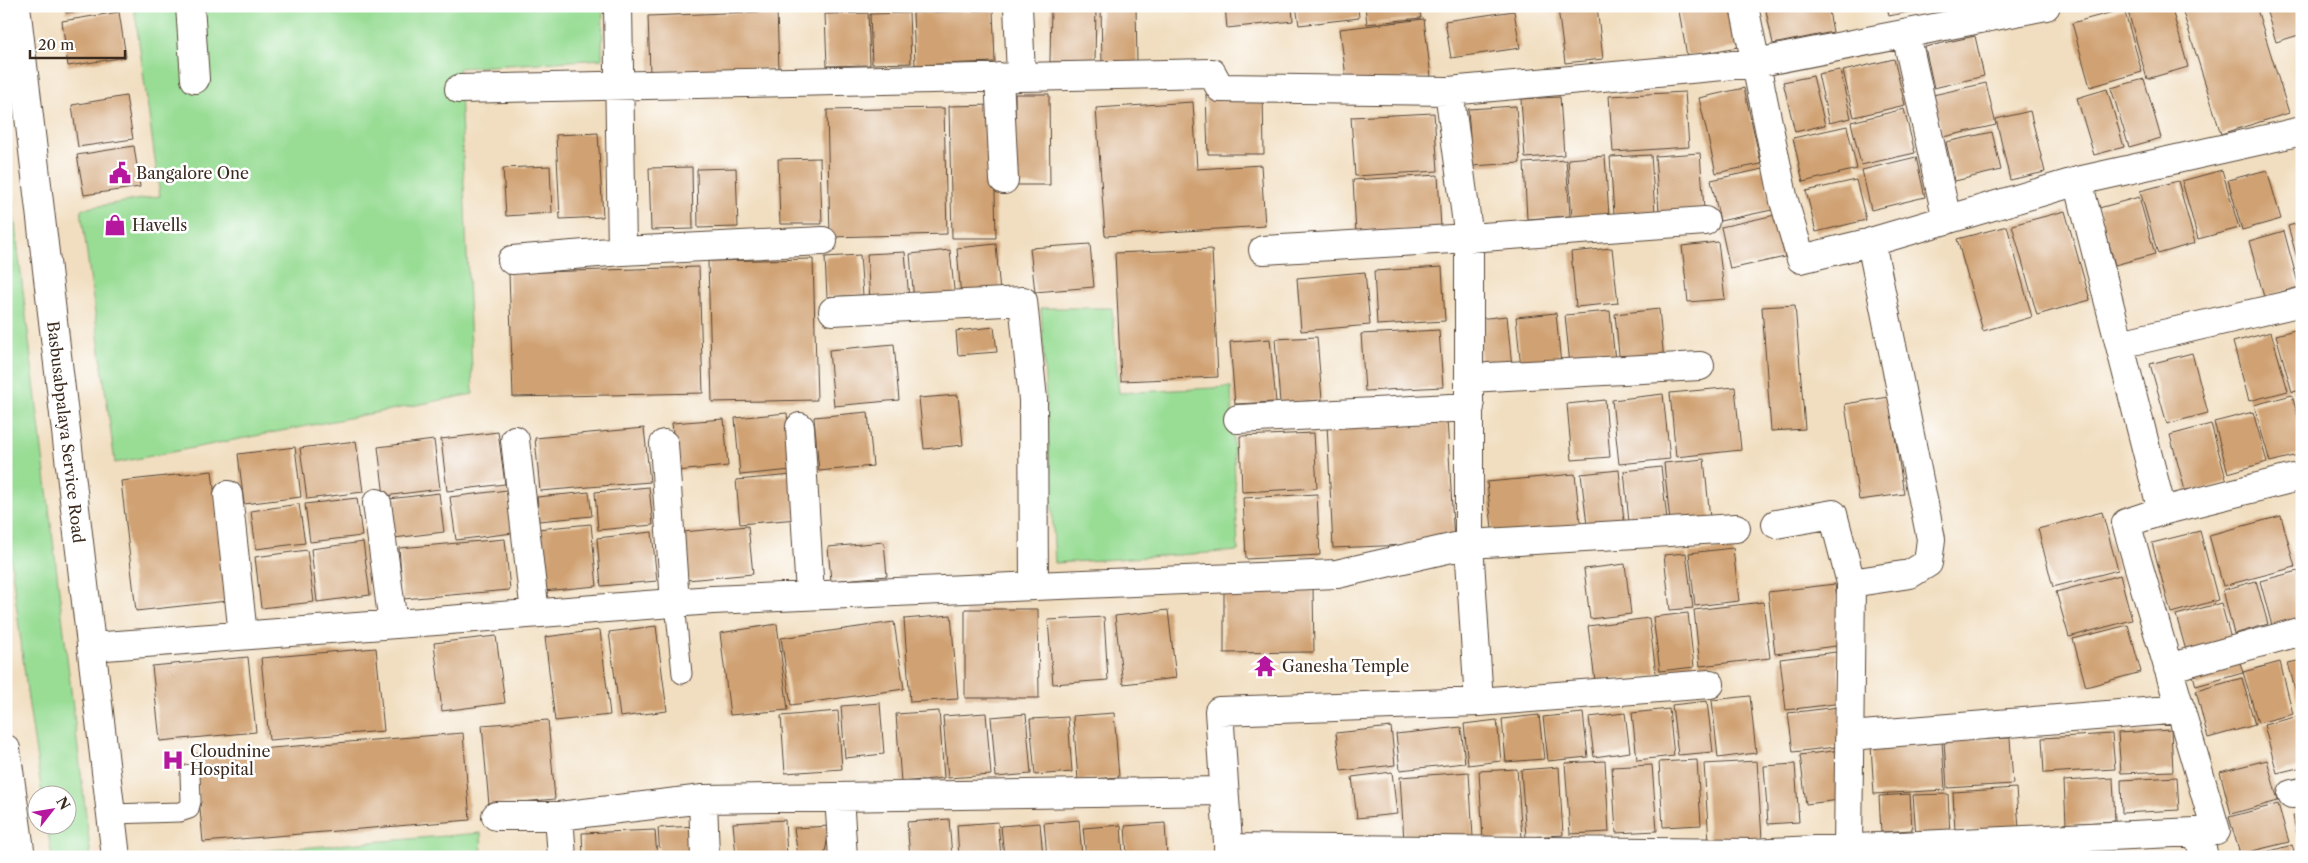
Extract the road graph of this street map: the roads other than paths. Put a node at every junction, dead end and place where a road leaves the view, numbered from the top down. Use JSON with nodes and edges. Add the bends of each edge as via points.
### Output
{"nodes":[{"id":1,"x":16,"y":6,"type":"edge"},
{"id":2,"x":190,"y":6,"type":"edge"},
{"id":3,"x":618,"y":6,"type":"edge"},
{"id":4,"x":1018,"y":6,"type":"edge"},
{"id":5,"x":1744,"y":6,"type":"edge"},
{"id":6,"x":2046,"y":6,"type":"edge"},
{"id":7,"x":1906,"y":34,"type":"junction"},
{"id":8,"x":1756,"y":63,"type":"junction"},
{"id":9,"x":1010,"y":76,"type":"junction"},
{"id":10,"x":195,"y":79,"type":"dead end"},
{"id":11,"x":619,"y":87,"type":"junction"},
{"id":12,"x":459,"y":89,"type":"dead end"},
{"id":13,"x":1448,"y":91,"type":"junction"},
{"id":14,"x":2302,"y":132,"type":"edge"},
{"id":15,"x":1004,"y":180,"type":"dead end"},
{"id":16,"x":2078,"y":182,"type":"junction"},
{"id":17,"x":1705,"y":220,"type":"dead end"},
{"id":18,"x":1947,"y":220,"type":"junction"},
{"id":19,"x":1469,"y":238,"type":"junction"},
{"id":20,"x":823,"y":241,"type":"dead end"},
{"id":21,"x":1871,"y":242,"type":"junction"},
{"id":22,"x":1263,"y":250,"type":"dead end"},
{"id":23,"x":622,"y":251,"type":"junction"},
{"id":24,"x":512,"y":260,"type":"dead end"},
{"id":25,"x":2302,"y":302,"type":"edge"},
{"id":26,"x":833,"y":312,"type":"dead end"},
{"id":27,"x":2120,"y":344,"type":"junction"},
{"id":28,"x":1700,"y":366,"type":"dead end"},
{"id":29,"x":1469,"y":378,"type":"junction"},
{"id":30,"x":1470,"y":407,"type":"junction"},
{"id":31,"x":1238,"y":419,"type":"dead end"},
{"id":32,"x":800,"y":427,"type":"dead end"},
{"id":33,"x":515,"y":440,"type":"dead end"},
{"id":34,"x":664,"y":444,"type":"dead end"},
{"id":35,"x":2302,"y":476,"type":"edge"},
{"id":36,"x":228,"y":495,"type":"dead end"},
{"id":37,"x":377,"y":503,"type":"dead end"},
{"id":38,"x":2162,"y":511,"type":"junction"},
{"id":39,"x":1776,"y":524,"type":"dead end"},
{"id":40,"x":1736,"y":528,"type":"dead end"},
{"id":41,"x":1469,"y":544,"type":"junction"},
{"id":42,"x":1851,"y":583,"type":"junction"},
{"id":43,"x":1034,"y":586,"type":"junction"},
{"id":44,"x":810,"y":594,"type":"junction"},
{"id":45,"x":675,"y":603,"type":"junction"},
{"id":46,"x":535,"y":613,"type":"junction"},
{"id":47,"x":393,"y":624,"type":"junction"},
{"id":48,"x":2302,"y":631,"type":"edge"},
{"id":49,"x":243,"y":635,"type":"junction"},
{"id":50,"x":92,"y":647,"type":"junction"},
{"id":51,"x":2168,"y":668,"type":"junction"},
{"id":52,"x":682,"y":674,"type":"dead end"},
{"id":53,"x":1710,"y":684,"type":"dead end"},
{"id":54,"x":1479,"y":702,"type":"junction"},
{"id":55,"x":2181,"y":709,"type":"junction"},
{"id":56,"x":1850,"y":736,"type":"junction"},
{"id":57,"x":6,"y":749,"type":"edge"},
{"id":58,"x":190,"y":774,"type":"dead end"},
{"id":59,"x":1224,"y":791,"type":"junction"},
{"id":60,"x":839,"y":797,"type":"junction"},
{"id":61,"x":703,"y":799,"type":"junction"},
{"id":62,"x":111,"y":814,"type":"junction"},
{"id":63,"x":496,"y":816,"type":"dead end"},
{"id":64,"x":559,"y":816,"type":"junction"},
{"id":65,"x":2201,"y":845,"type":"edge"},
{"id":66,"x":1848,"y":849,"type":"junction"},
{"id":67,"x":1229,"y":852,"type":"edge"},
{"id":68,"x":21,"y":857,"type":"edge"},
{"id":69,"x":116,"y":857,"type":"edge"},
{"id":70,"x":562,"y":857,"type":"edge"},
{"id":71,"x":705,"y":857,"type":"edge"},
{"id":72,"x":843,"y":857,"type":"edge"}],
"edges":[{"from":1,"to":50,"type":"main road","name":"Basbusabpalaya Service Road"},
{"from":2,"to":10,"type":"main road"},
{"from":3,"to":11,"type":"main road"},
{"from":4,"to":9,"type":"main road"},
{"from":5,"to":8,"type":"main road"},
{"from":6,"to":7,"type":"main road"},
{"from":7,"to":8,"type":"main road"},
{"from":7,"to":18,"type":"main road"},
{"from":8,"to":13,"type":"main road"},
{"from":8,"to":21,"type":"main road","via":[[1784,201],[1801,259]]},
{"from":9,"to":11,"type":"main road"},
{"from":9,"to":13,"type":"main road","via":[[1212,73],[1220,88]]},
{"from":9,"to":15,"type":"main road"},
{"from":11,"to":12,"type":"main road"},
{"from":11,"to":23,"type":"main road"},
{"from":13,"to":19,"type":"main road"},
{"from":14,"to":16,"type":"main road"},
{"from":16,"to":18,"type":"main road"},
{"from":16,"to":27,"type":"main road"},
{"from":17,"to":19,"type":"main road"},
{"from":18,"to":21,"type":"main road"},
{"from":19,"to":22,"type":"main road"},
{"from":19,"to":29,"type":"main road"},
{"from":20,"to":23,"type":"main road"},
{"from":21,"to":42,"type":"main road","via":[[1931,539],[1928,563],[1910,574]]},
{"from":23,"to":24,"type":"main road"},
{"from":25,"to":27,"type":"main road"},
{"from":26,"to":43,"type":"main road","via":[[1023,300],[1033,400]]},
{"from":27,"to":38,"type":"main road"},
{"from":28,"to":29,"type":"main road"},
{"from":29,"to":30,"type":"main road"},
{"from":30,"to":31,"type":"main road"},
{"from":30,"to":41,"type":"main road"},
{"from":32,"to":44,"type":"main road"},
{"from":33,"to":46,"type":"main road"},
{"from":34,"to":45,"type":"main road"},
{"from":35,"to":38,"type":"main road"},
{"from":36,"to":49,"type":"main road"},
{"from":37,"to":47,"type":"main road"},
{"from":38,"to":51,"type":"main road","via":[[2126,523]]},
{"from":39,"to":42,"type":"main road","via":[[1833,514]]},
{"from":40,"to":41,"type":"main road"},
{"from":41,"to":43,"type":"main road","via":[[1337,574]]},
{"from":41,"to":54,"type":"main road"},
{"from":42,"to":56,"type":"main road"},
{"from":43,"to":44,"type":"main road"},
{"from":44,"to":45,"type":"main road"},
{"from":45,"to":46,"type":"main road"},
{"from":45,"to":52,"type":"lane"},
{"from":46,"to":47,"type":"main road"},
{"from":47,"to":49,"type":"main road"},
{"from":48,"to":51,"type":"main road"},
{"from":49,"to":50,"type":"main road"},
{"from":50,"to":62,"type":"main road","name":"Basbusabpalaya Service Road"},
{"from":51,"to":55,"type":"main road"},
{"from":53,"to":54,"type":"main road"},
{"from":54,"to":59,"type":"main road","via":[[1219,712]]},
{"from":55,"to":56,"type":"main road"},
{"from":55,"to":65,"type":"main road","via":[[2216,831]]},
{"from":56,"to":66,"type":"main road"},
{"from":57,"to":68,"type":"main road"},
{"from":58,"to":62,"type":"lane","via":[[189,809]]},
{"from":59,"to":60,"type":"main road"},
{"from":59,"to":67,"type":"main road"},
{"from":60,"to":61,"type":"main road"},
{"from":60,"to":72,"type":"main road"},
{"from":61,"to":64,"type":"main road"},
{"from":61,"to":71,"type":"main road"},
{"from":62,"to":69,"type":"main road","name":"Basbusabpalaya Service Road"},
{"from":63,"to":64,"type":"main road"},
{"from":64,"to":70,"type":"main road"},
{"from":65,"to":66,"type":"main road"},
{"from":66,"to":67,"type":"main road","via":[[1752,853]]}]}
